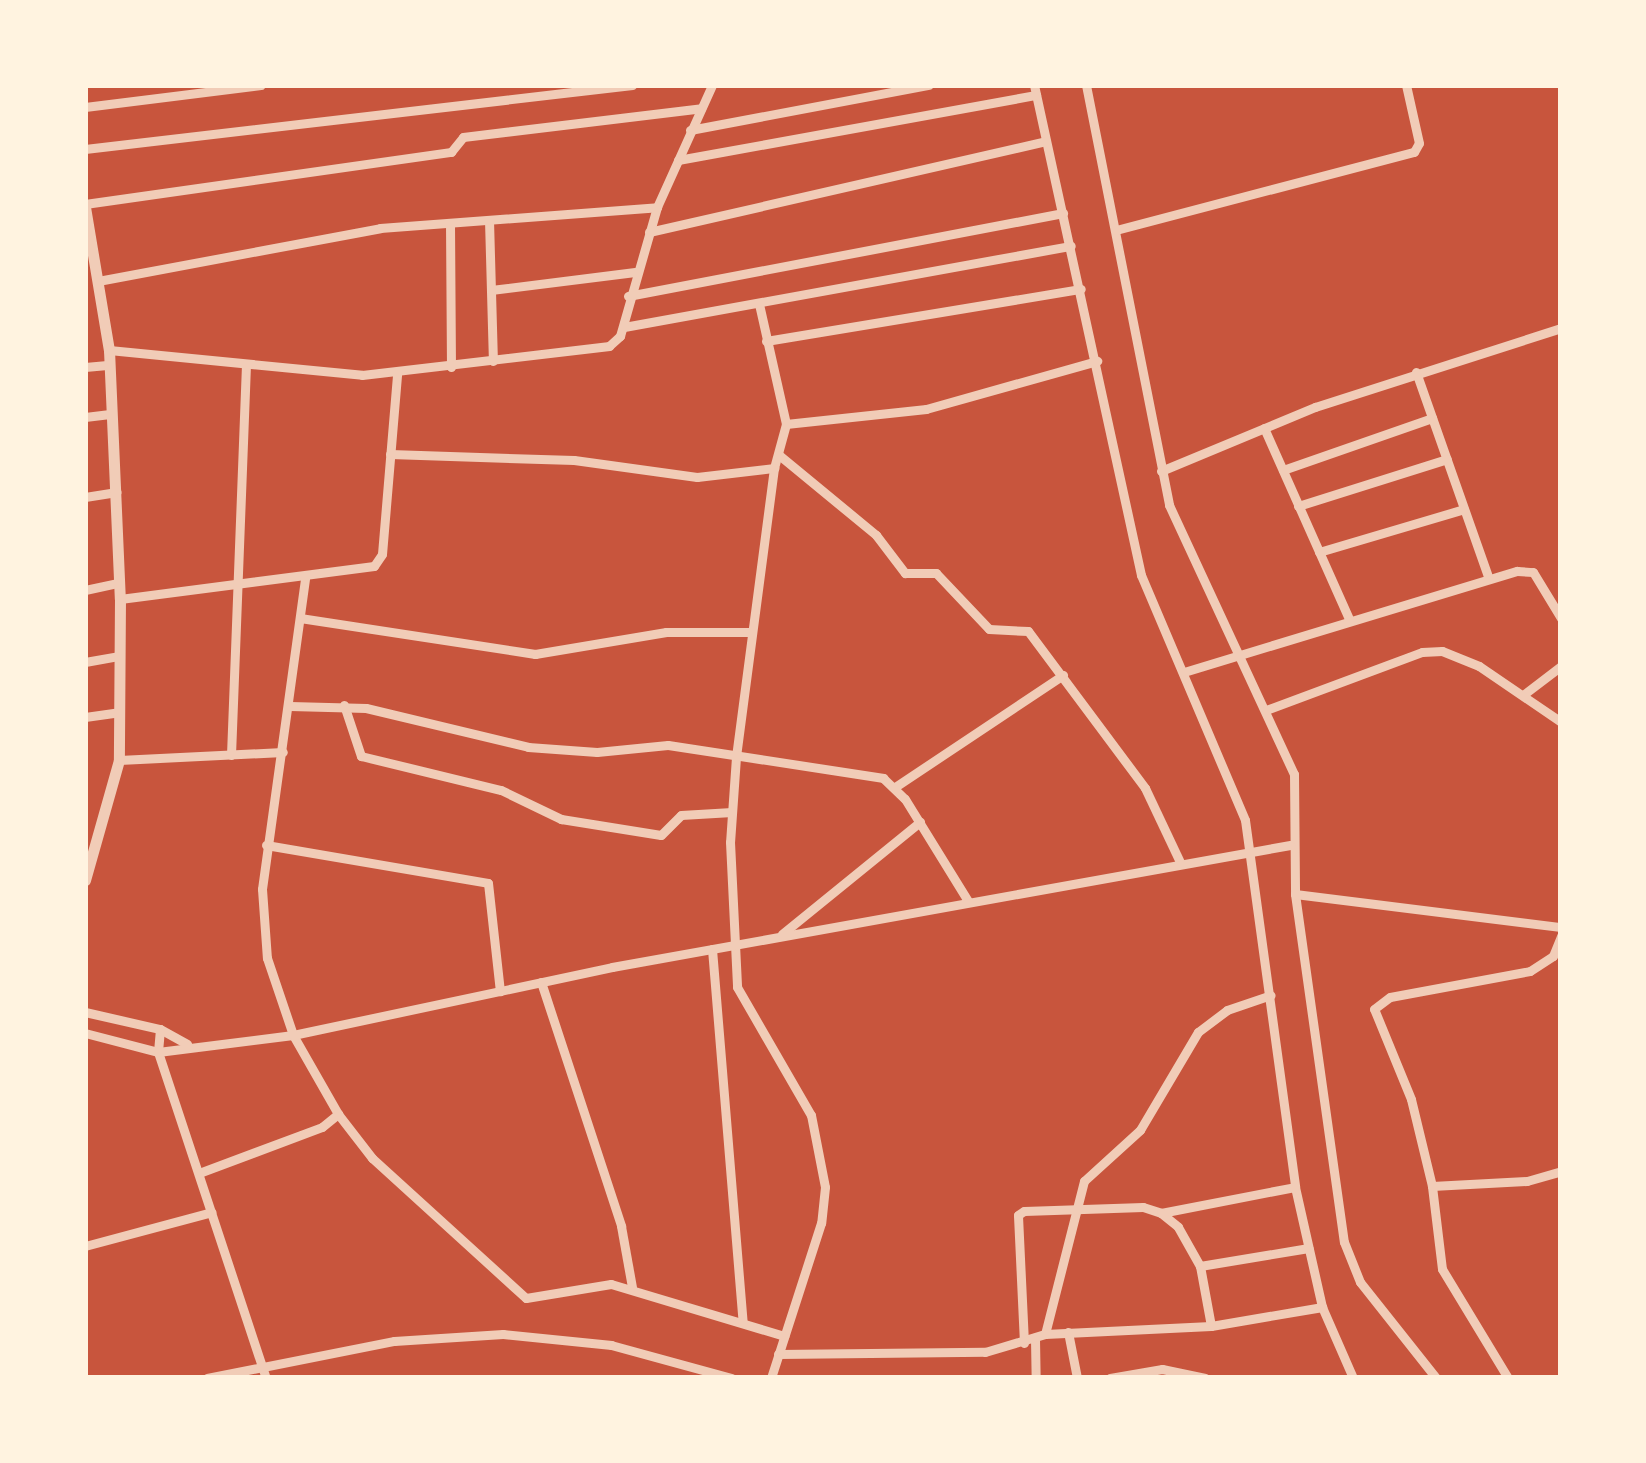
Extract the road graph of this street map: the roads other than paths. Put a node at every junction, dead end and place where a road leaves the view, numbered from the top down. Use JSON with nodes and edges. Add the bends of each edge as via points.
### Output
{"nodes":[{"id":1,"x":260,"y":85,"type":"edge"},
{"id":2,"x":632,"y":85,"type":"edge"},
{"id":3,"x":712,"y":85,"type":"edge"},
{"id":4,"x":929,"y":85,"type":"edge"},
{"id":5,"x":1086,"y":85,"type":"edge"},
{"id":6,"x":1406,"y":85,"type":"edge"},
{"id":7,"x":1035,"y":90,"type":"edge"},
{"id":8,"x":85,"y":107,"type":"edge"},
{"id":9,"x":701,"y":108,"type":"junction"},
{"id":10,"x":690,"y":130,"type":"junction"},
{"id":11,"x":1046,"y":140,"type":"junction"},
{"id":12,"x":85,"y":149,"type":"edge"},
{"id":13,"x":678,"y":160,"type":"junction"},
{"id":14,"x":85,"y":205,"type":"edge"},
{"id":15,"x":657,"y":206,"type":"junction"},
{"id":16,"x":1064,"y":213,"type":"junction"},
{"id":17,"x":489,"y":220,"type":"junction"},
{"id":18,"x":450,"y":224,"type":"junction"},
{"id":19,"x":1116,"y":230,"type":"junction"},
{"id":20,"x":649,"y":232,"type":"junction"},
{"id":21,"x":1071,"y":246,"type":"junction"},
{"id":22,"x":90,"y":261,"type":"edge"},
{"id":23,"x":635,"y":272,"type":"junction"},
{"id":24,"x":98,"y":280,"type":"junction"},
{"id":25,"x":1082,"y":288,"type":"junction"},
{"id":26,"x":492,"y":290,"type":"junction"},
{"id":27,"x":628,"y":296,"type":"junction"},
{"id":28,"x":758,"y":304,"type":"junction"},
{"id":29,"x":624,"y":327,"type":"junction"},
{"id":30,"x":1561,"y":328,"type":"edge"},
{"id":31,"x":766,"y":341,"type":"junction"},
{"id":32,"x":109,"y":350,"type":"junction"},
{"id":33,"x":494,"y":361,"type":"junction"},
{"id":34,"x":1097,"y":361,"type":"junction"},
{"id":35,"x":246,"y":364,"type":"junction"},
{"id":36,"x":110,"y":365,"type":"junction"},
{"id":37,"x":451,"y":366,"type":"junction"},
{"id":38,"x":85,"y":367,"type":"edge"},
{"id":39,"x":1416,"y":372,"type":"junction"},
{"id":40,"x":398,"y":374,"type":"junction"},
{"id":41,"x":110,"y":414,"type":"junction"},
{"id":42,"x":85,"y":417,"type":"edge"},
{"id":43,"x":1432,"y":418,"type":"junction"},
{"id":44,"x":786,"y":424,"type":"junction"},
{"id":45,"x":1264,"y":428,"type":"junction"},
{"id":46,"x":390,"y":454,"type":"junction"},
{"id":47,"x":780,"y":454,"type":"junction"},
{"id":48,"x":1447,"y":459,"type":"junction"},
{"id":49,"x":774,"y":468,"type":"junction"},
{"id":50,"x":1283,"y":470,"type":"junction"},
{"id":51,"x":1161,"y":471,"type":"junction"},
{"id":52,"x":117,"y":492,"type":"junction"},
{"id":53,"x":85,"y":497,"type":"edge"},
{"id":54,"x":1298,"y":506,"type":"junction"},
{"id":55,"x":1464,"y":509,"type":"junction"},
{"id":56,"x":1319,"y":552,"type":"junction"},
{"id":57,"x":1489,"y":578,"type":"junction"},
{"id":58,"x":306,"y":580,"type":"junction"},
{"id":59,"x":119,"y":583,"type":"junction"},
{"id":60,"x":238,"y":587,"type":"junction"},
{"id":61,"x":85,"y":590,"type":"edge"},
{"id":62,"x":120,"y":599,"type":"junction"},
{"id":63,"x":300,"y":618,"type":"junction"},
{"id":64,"x":1561,"y":618,"type":"edge"},
{"id":65,"x":1349,"y":619,"type":"junction"},
{"id":66,"x":751,"y":632,"type":"junction"},
{"id":67,"x":1239,"y":651,"type":"junction"},
{"id":68,"x":120,"y":656,"type":"junction"},
{"id":69,"x":85,"y":662,"type":"edge"},
{"id":70,"x":1561,"y":666,"type":"edge"},
{"id":71,"x":1184,"y":672,"type":"junction"},
{"id":72,"x":1062,"y":675,"type":"junction"},
{"id":73,"x":1523,"y":695,"type":"junction"},
{"id":74,"x":344,"y":705,"type":"junction"},
{"id":75,"x":290,"y":706,"type":"junction"},
{"id":76,"x":1266,"y":710,"type":"junction"},
{"id":77,"x":119,"y":712,"type":"junction"},
{"id":78,"x":85,"y":717,"type":"edge"},
{"id":79,"x":1561,"y":722,"type":"edge"},
{"id":80,"x":283,"y":752,"type":"junction"},
{"id":81,"x":231,"y":755,"type":"junction"},
{"id":82,"x":736,"y":756,"type":"junction"},
{"id":83,"x":119,"y":760,"type":"junction"},
{"id":84,"x":895,"y":786,"type":"junction"},
{"id":85,"x":732,"y":812,"type":"junction"},
{"id":86,"x":920,"y":822,"type":"junction"},
{"id":87,"x":266,"y":844,"type":"junction"},
{"id":88,"x":1290,"y":845,"type":"junction"},
{"id":89,"x":1251,"y":852,"type":"junction"},
{"id":90,"x":1180,"y":862,"type":"junction"},
{"id":91,"x":86,"y":878,"type":"edge"},
{"id":92,"x":1295,"y":894,"type":"junction"},
{"id":93,"x":968,"y":901,"type":"junction"},
{"id":94,"x":1561,"y":927,"type":"edge"},
{"id":95,"x":780,"y":936,"type":"junction"},
{"id":96,"x":1561,"y":936,"type":"edge"},
{"id":97,"x":737,"y":944,"type":"junction"},
{"id":98,"x":712,"y":949,"type":"junction"},
{"id":99,"x":541,"y":982,"type":"junction"},
{"id":100,"x":500,"y":991,"type":"junction"},
{"id":101,"x":1271,"y":995,"type":"junction"},
{"id":102,"x":85,"y":1012,"type":"edge"},
{"id":103,"x":160,"y":1029,"type":"junction"},
{"id":104,"x":85,"y":1033,"type":"edge"},
{"id":105,"x":292,"y":1035,"type":"junction"},
{"id":106,"x":187,"y":1044,"type":"junction"},
{"id":107,"x":158,"y":1052,"type":"junction"},
{"id":108,"x":338,"y":1114,"type":"junction"},
{"id":109,"x":1561,"y":1171,"type":"edge"},
{"id":110,"x":199,"y":1173,"type":"junction"},
{"id":111,"x":1432,"y":1186,"type":"junction"},
{"id":112,"x":1295,"y":1187,"type":"junction"},
{"id":113,"x":212,"y":1212,"type":"junction"},
{"id":114,"x":1076,"y":1212,"type":"junction"},
{"id":115,"x":1161,"y":1213,"type":"junction"},
{"id":116,"x":85,"y":1246,"type":"edge"},
{"id":117,"x":1308,"y":1248,"type":"junction"},
{"id":118,"x":1200,"y":1266,"type":"junction"},
{"id":119,"x":632,"y":1288,"type":"junction"},
{"id":120,"x":1322,"y":1307,"type":"junction"},
{"id":121,"x":743,"y":1323,"type":"junction"},
{"id":122,"x":1211,"y":1326,"type":"junction"},
{"id":123,"x":1068,"y":1332,"type":"junction"},
{"id":124,"x":784,"y":1336,"type":"junction"},
{"id":125,"x":1040,"y":1337,"type":"junction"},
{"id":126,"x":1024,"y":1343,"type":"junction"},
{"id":127,"x":778,"y":1354,"type":"junction"},
{"id":128,"x":262,"y":1362,"type":"junction"},
{"id":129,"x":288,"y":1364,"type":"junction"},
{"id":130,"x":207,"y":1378,"type":"edge"},
{"id":131,"x":266,"y":1378,"type":"edge"},
{"id":132,"x":732,"y":1378,"type":"edge"},
{"id":133,"x":771,"y":1378,"type":"edge"},
{"id":134,"x":1036,"y":1378,"type":"edge"},
{"id":135,"x":1077,"y":1378,"type":"edge"},
{"id":136,"x":1110,"y":1378,"type":"edge"},
{"id":137,"x":1204,"y":1378,"type":"edge"},
{"id":138,"x":1354,"y":1378,"type":"edge"},
{"id":139,"x":1436,"y":1378,"type":"edge"},
{"id":140,"x":1508,"y":1378,"type":"edge"}],
"edges":[{"from":1,"to":8,"type":"street"},
{"from":2,"to":12,"type":"street"},
{"from":3,"to":9,"type":"street"},
{"from":4,"to":10,"type":"street"},
{"from":5,"to":19,"type":"street"},
{"from":6,"to":19,"type":"street","via":[[1420,143],[1414,152]]},
{"from":7,"to":11,"type":"street"},
{"from":7,"to":13,"type":"street"},
{"from":9,"to":10,"type":"street"},
{"from":9,"to":14,"type":"street","via":[[463,137],[449,152]]},
{"from":10,"to":13,"type":"street"},
{"from":11,"to":16,"type":"street"},
{"from":11,"to":20,"type":"street"},
{"from":13,"to":15,"type":"street"},
{"from":14,"to":22,"type":"street"},
{"from":15,"to":17,"type":"street"},
{"from":15,"to":20,"type":"street"},
{"from":16,"to":21,"type":"street"},
{"from":16,"to":27,"type":"street"},
{"from":17,"to":18,"type":"street"},
{"from":17,"to":26,"type":"street"},
{"from":18,"to":24,"type":"street","via":[[380,228]]},
{"from":18,"to":37,"type":"street"},
{"from":19,"to":51,"type":"street"},
{"from":20,"to":23,"type":"street"},
{"from":21,"to":25,"type":"street"},
{"from":21,"to":28,"type":"street"},
{"from":22,"to":24,"type":"street"},
{"from":23,"to":26,"type":"street"},
{"from":23,"to":27,"type":"street"},
{"from":24,"to":32,"type":"street"},
{"from":25,"to":31,"type":"street"},
{"from":25,"to":34,"type":"street"},
{"from":26,"to":33,"type":"street"},
{"from":27,"to":29,"type":"street"},
{"from":28,"to":29,"type":"street"},
{"from":28,"to":31,"type":"street"},
{"from":29,"to":33,"type":"street","via":[[609,346]]},
{"from":30,"to":39,"type":"street"},
{"from":31,"to":44,"type":"street"},
{"from":32,"to":35,"type":"street"},
{"from":32,"to":36,"type":"street"},
{"from":33,"to":37,"type":"street"},
{"from":34,"to":44,"type":"street","via":[[926,409]]},
{"from":34,"to":71,"type":"street","via":[[1132,542]]},
{"from":35,"to":40,"type":"street"},
{"from":35,"to":60,"type":"street"},
{"from":36,"to":38,"type":"street"},
{"from":36,"to":41,"type":"street"},
{"from":37,"to":40,"type":"street"},
{"from":39,"to":43,"type":"street"},
{"from":39,"to":45,"type":"street"},
{"from":40,"to":46,"type":"street"},
{"from":41,"to":42,"type":"street"},
{"from":41,"to":52,"type":"street"},
{"from":43,"to":48,"type":"street"},
{"from":43,"to":50,"type":"street"},
{"from":44,"to":47,"type":"street"},
{"from":45,"to":50,"type":"street"},
{"from":45,"to":51,"type":"street"},
{"from":46,"to":49,"type":"street","via":[[574,460],[697,477]]},
{"from":46,"to":58,"type":"street","via":[[379,562],[366,572]]},
{"from":47,"to":49,"type":"street"},
{"from":47,"to":72,"type":"street","via":[[876,535],[905,573],[936,573],[988,630],[1028,631]]},
{"from":48,"to":54,"type":"street"},
{"from":48,"to":55,"type":"street"},
{"from":49,"to":66,"type":"street"},
{"from":50,"to":54,"type":"street"},
{"from":51,"to":67,"type":"street","via":[[1201,580]]},
{"from":52,"to":53,"type":"street"},
{"from":52,"to":59,"type":"street"},
{"from":54,"to":56,"type":"street"},
{"from":55,"to":56,"type":"street"},
{"from":55,"to":57,"type":"street"},
{"from":56,"to":65,"type":"street"},
{"from":57,"to":64,"type":"street","via":[[1533,572]]},
{"from":57,"to":65,"type":"street"},
{"from":58,"to":60,"type":"street"},
{"from":58,"to":63,"type":"street"},
{"from":59,"to":61,"type":"street"},
{"from":59,"to":62,"type":"street"},
{"from":60,"to":62,"type":"street"},
{"from":60,"to":81,"type":"street"},
{"from":62,"to":68,"type":"street"},
{"from":63,"to":66,"type":"street","via":[[534,654],[666,632]]},
{"from":63,"to":75,"type":"street"},
{"from":65,"to":67,"type":"street"},
{"from":66,"to":82,"type":"street"},
{"from":67,"to":71,"type":"street"},
{"from":67,"to":76,"type":"street"},
{"from":68,"to":69,"type":"street"},
{"from":68,"to":77,"type":"street"},
{"from":70,"to":73,"type":"street"},
{"from":71,"to":89,"type":"street","via":[[1245,820]]},
{"from":72,"to":84,"type":"street"},
{"from":72,"to":90,"type":"street","via":[[1145,788]]},
{"from":73,"to":76,"type":"street","via":[[1479,666],[1442,651],[1422,652]]},
{"from":73,"to":79,"type":"street"},
{"from":74,"to":75,"type":"street"},
{"from":74,"to":82,"type":"street","via":[[528,747],[596,752],[668,745]]},
{"from":74,"to":85,"type":"street","via":[[361,756],[501,790],[561,820],[661,836],[681,816]]},
{"from":75,"to":80,"type":"street"},
{"from":76,"to":88,"type":"street","via":[[1296,788]]},
{"from":77,"to":78,"type":"street"},
{"from":77,"to":83,"type":"street"},
{"from":80,"to":81,"type":"street"},
{"from":80,"to":87,"type":"street"},
{"from":81,"to":83,"type":"street"},
{"from":82,"to":84,"type":"street","via":[[874,776]]},
{"from":82,"to":85,"type":"street"},
{"from":83,"to":91,"type":"street"},
{"from":84,"to":86,"type":"street"},
{"from":85,"to":97,"type":"street"},
{"from":86,"to":93,"type":"street"},
{"from":86,"to":95,"type":"street"},
{"from":87,"to":100,"type":"street","via":[[488,884]]},
{"from":87,"to":105,"type":"street","via":[[267,958]]},
{"from":88,"to":89,"type":"street"},
{"from":88,"to":92,"type":"street"},
{"from":89,"to":90,"type":"street"},
{"from":89,"to":101,"type":"street"},
{"from":90,"to":93,"type":"street"},
{"from":92,"to":94,"type":"street"},
{"from":92,"to":139,"type":"street","via":[[1344,1242],[1360,1282]]},
{"from":93,"to":95,"type":"street"},
{"from":95,"to":97,"type":"street"},
{"from":96,"to":111,"type":"street","via":[[1553,956],[1530,970],[1390,996],[1374,1009],[1398,1058]]},
{"from":97,"to":98,"type":"street"},
{"from":97,"to":124,"type":"street","via":[[742,1005],[811,1116],[824,1162],[821,1223]]},
{"from":98,"to":99,"type":"street"},
{"from":98,"to":121,"type":"street"},
{"from":99,"to":100,"type":"street"},
{"from":99,"to":119,"type":"street","via":[[621,1226]]},
{"from":100,"to":105,"type":"street"},
{"from":101,"to":112,"type":"street"},
{"from":101,"to":114,"type":"street","via":[[1227,1010],[1198,1032],[1140,1130],[1084,1181]]},
{"from":102,"to":103,"type":"street"},
{"from":103,"to":106,"type":"street"},
{"from":103,"to":107,"type":"street"},
{"from":104,"to":107,"type":"street"},
{"from":105,"to":106,"type":"street"},
{"from":105,"to":108,"type":"street"},
{"from":106,"to":107,"type":"street"},
{"from":107,"to":110,"type":"street"},
{"from":108,"to":110,"type":"street","via":[[322,1127]]},
{"from":108,"to":119,"type":"street","via":[[439,1224],[526,1298],[581,1285]]},
{"from":109,"to":111,"type":"street","via":[[1526,1181]]},
{"from":110,"to":113,"type":"street"},
{"from":111,"to":140,"type":"street","via":[[1442,1270]]},
{"from":112,"to":115,"type":"street"},
{"from":112,"to":117,"type":"street"},
{"from":113,"to":116,"type":"street"},
{"from":113,"to":128,"type":"street"},
{"from":114,"to":115,"type":"street","via":[[1143,1207]]},
{"from":114,"to":125,"type":"street"},
{"from":114,"to":126,"type":"street","via":[[1019,1213]]},
{"from":115,"to":118,"type":"street"},
{"from":117,"to":118,"type":"street"},
{"from":117,"to":120,"type":"street"},
{"from":118,"to":122,"type":"street"},
{"from":119,"to":121,"type":"street"},
{"from":120,"to":122,"type":"street"},
{"from":120,"to":138,"type":"street"},
{"from":121,"to":124,"type":"street"},
{"from":122,"to":123,"type":"street"},
{"from":123,"to":125,"type":"street"},
{"from":123,"to":135,"type":"street"},
{"from":124,"to":127,"type":"street"},
{"from":125,"to":126,"type":"street"},
{"from":125,"to":134,"type":"street"},
{"from":126,"to":127,"type":"street","via":[[944,1355]]},
{"from":127,"to":133,"type":"street"},
{"from":128,"to":129,"type":"street"},
{"from":128,"to":130,"type":"street"},
{"from":128,"to":131,"type":"street"},
{"from":129,"to":131,"type":"street"},
{"from":129,"to":132,"type":"street","via":[[394,1340],[503,1334],[611,1345]]},
{"from":136,"to":137,"type":"street","via":[[1162,1369]]}]}
